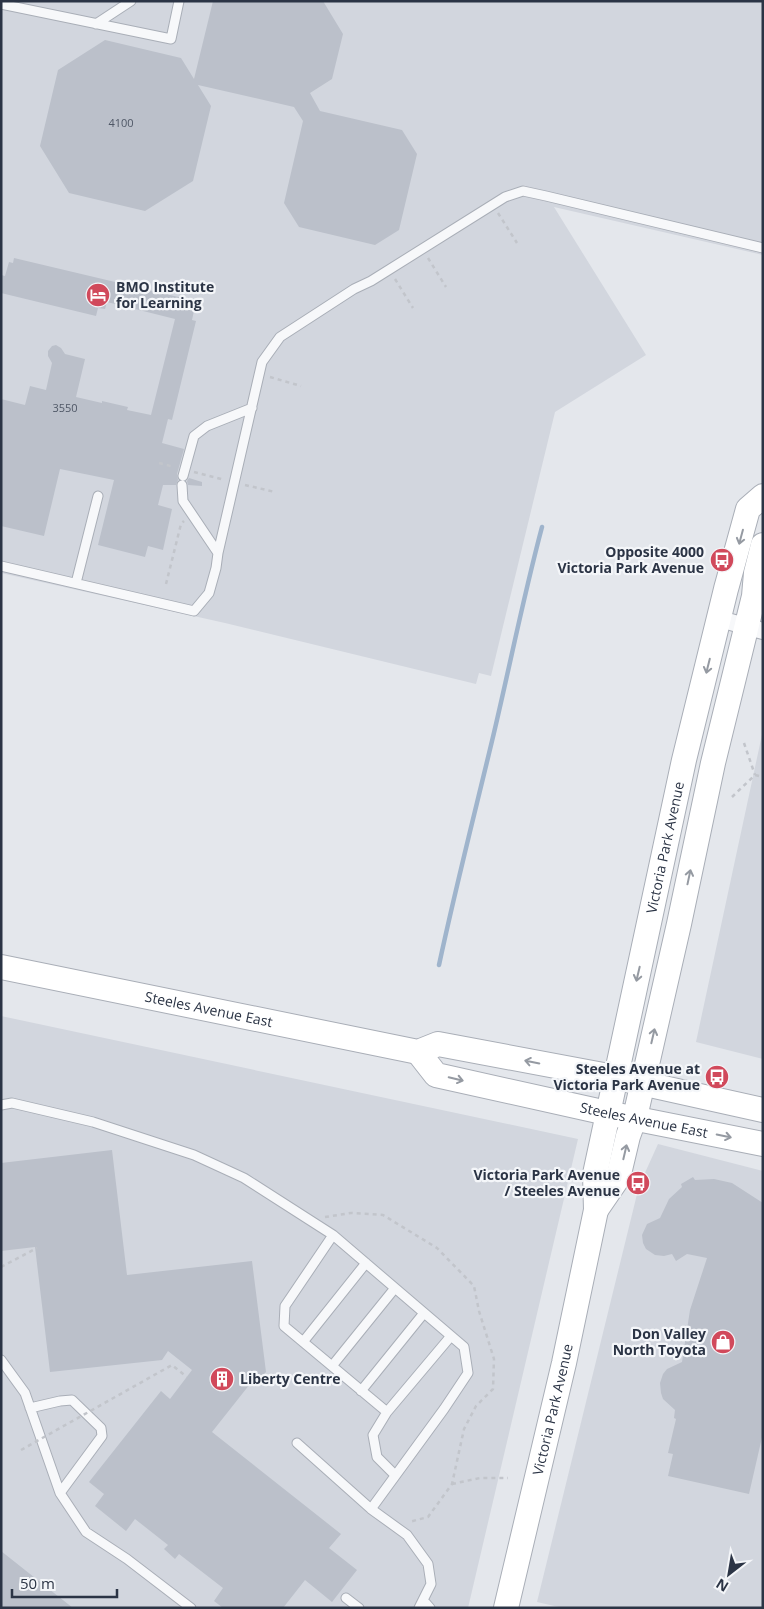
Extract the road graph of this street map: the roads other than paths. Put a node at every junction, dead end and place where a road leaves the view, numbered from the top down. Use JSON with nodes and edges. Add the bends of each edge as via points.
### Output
{"nodes":[{"id":1,"x":131,"y":1,"type":"edge"},
{"id":2,"x":180,"y":1,"type":"edge"},
{"id":3,"x":1,"y":4,"type":"edge"},
{"id":4,"x":96,"y":24,"type":"junction"},
{"id":5,"x":763,"y":248,"type":"edge"},
{"id":6,"x":252,"y":408,"type":"junction"},
{"id":7,"x":98,"y":496,"type":"dead end"},
{"id":8,"x":763,"y":496,"type":"edge"},
{"id":9,"x":763,"y":545,"type":"edge"},
{"id":10,"x":218,"y":553,"type":"junction"},
{"id":11,"x":1,"y":566,"type":"edge"},
{"id":12,"x":76,"y":583,"type":"junction"},
{"id":13,"x":726,"y":589,"type":"junction"},
{"id":14,"x":759,"y":598,"type":"edge"},
{"id":15,"x":720,"y":619,"type":"junction"},
{"id":16,"x":755,"y":629,"type":"edge"},
{"id":17,"x":1,"y":967,"type":"edge"},
{"id":18,"x":418,"y":1052,"type":"junction"},
{"id":19,"x":614,"y":1077,"type":"junction"},
{"id":20,"x":644,"y":1084,"type":"junction"},
{"id":21,"x":1,"y":1105,"type":"edge"},
{"id":22,"x":763,"y":1110,"type":"edge"},
{"id":23,"x":607,"y":1112,"type":"junction"},
{"id":24,"x":635,"y":1117,"type":"junction"},
{"id":25,"x":763,"y":1144,"type":"edge"},
{"id":26,"x":596,"y":1210,"type":"junction"},
{"id":27,"x":333,"y":1235,"type":"junction"},
{"id":28,"x":366,"y":1263,"type":"junction"},
{"id":29,"x":395,"y":1288,"type":"junction"},
{"id":30,"x":424,"y":1313,"type":"junction"},
{"id":31,"x":451,"y":1336,"type":"junction"},
{"id":32,"x":303,"y":1342,"type":"junction"},
{"id":33,"x":1,"y":1360,"type":"edge"},
{"id":34,"x":332,"y":1366,"type":"junction"},
{"id":35,"x":361,"y":1390,"type":"junction"},
{"id":36,"x":30,"y":1408,"type":"junction"},
{"id":37,"x":387,"y":1412,"type":"junction"},
{"id":38,"x":297,"y":1443,"type":"dead end"},
{"id":39,"x":395,"y":1475,"type":"junction"},
{"id":40,"x":60,"y":1493,"type":"junction"},
{"id":41,"x":371,"y":1509,"type":"junction"},
{"id":42,"x":346,"y":1598,"type":"dead end"},
{"id":43,"x":421,"y":1604,"type":"edge"},
{"id":44,"x":191,"y":1608,"type":"edge"},
{"id":45,"x":360,"y":1608,"type":"edge"},
{"id":46,"x":430,"y":1608,"type":"edge"},
{"id":47,"x":506,"y":1608,"type":"edge"}],
"edges":[{"from":1,"to":4,"type":"lane"},
{"from":2,"to":4,"type":"lane","via":[[171,39]]},
{"from":3,"to":4,"type":"lane"},
{"from":5,"to":6,"type":"lane","via":[[546,196],[523,191],[515,193],[280,337],[262,362]]},
{"from":6,"to":10,"type":"lane"},
{"from":6,"to":10,"type":"lane","via":[[207,426],[194,436],[183,477],[183,501]]},
{"from":7,"to":12,"type":"lane"},
{"from":8,"to":13,"type":"main road","name":"Victoria Park Avenue","one_way":true,"via":[[748,509]]},
{"from":9,"to":14,"type":"main road","name":"Victoria Park Avenue","via":[[756,573]]},
{"from":10,"to":12,"type":"lane","via":[[209,593],[194,611]]},
{"from":11,"to":12,"type":"lane"},
{"from":13,"to":14,"type":"street"},
{"from":13,"to":15,"type":"main road","name":"Victoria Park Avenue"},
{"from":14,"to":16,"type":"main road","name":"Victoria Park Avenue"},
{"from":15,"to":16,"type":"street"},
{"from":15,"to":19,"type":"main road","name":"Victoria Park Avenue","one_way":true,"via":[[684,760]]},
{"from":20,"to":16,"type":"main road","name":"Victoria Park Avenue","one_way":true,"via":[[712,763]]},
{"from":17,"to":18,"type":"main road","name":"Steeles Avenue East"},
{"from":19,"to":18,"type":"main road","name":"Steeles Avenue East","one_way":true,"via":[[438,1044]]},
{"from":18,"to":23,"type":"main road","name":"Steeles Avenue East","one_way":true,"via":[[436,1074]]},
{"from":19,"to":20,"type":"main road","name":"Steeles Avenue East"},
{"from":19,"to":23,"type":"main road","name":"Victoria Park Avenue"},
{"from":20,"to":22,"type":"main road","name":"Steeles Avenue East"},
{"from":20,"to":24,"type":"main road","name":"Victoria Park Avenue"},
{"from":21,"to":27,"type":"lane","via":[[12,1103],[93,1122],[194,1155],[244,1178]]},
{"from":23,"to":24,"type":"main road","name":"Steeles Avenue East"},
{"from":23,"to":26,"type":"main road","name":"Victoria Park Avenue","via":[[594,1174]]},
{"from":24,"to":25,"type":"main road","name":"Steeles Avenue East","one_way":true},
{"from":26,"to":24,"type":"main road","name":"Victoria Park Avenue","one_way":true,"via":[[618,1178]]},
{"from":26,"to":47,"type":"main road","name":"Victoria Park Avenue","via":[[564,1363]]},
{"from":27,"to":28,"type":"lane"},
{"from":27,"to":32,"type":"lane","via":[[285,1306],[284,1326]]},
{"from":28,"to":29,"type":"lane"},
{"from":28,"to":32,"type":"lane"},
{"from":29,"to":30,"type":"lane"},
{"from":29,"to":34,"type":"lane"},
{"from":30,"to":31,"type":"lane"},
{"from":30,"to":35,"type":"lane"},
{"from":31,"to":37,"type":"lane"},
{"from":31,"to":39,"type":"lane","via":[[464,1347],[468,1374]]},
{"from":32,"to":34,"type":"lane"},
{"from":33,"to":36,"type":"lane","via":[[25,1393]]},
{"from":34,"to":35,"type":"lane"},
{"from":35,"to":37,"type":"lane"},
{"from":36,"to":40,"type":"lane"},
{"from":36,"to":40,"type":"lane","via":[[72,1400],[102,1428],[102,1436]]},
{"from":37,"to":39,"type":"lane","via":[[373,1435],[376,1457]]},
{"from":38,"to":41,"type":"lane"},
{"from":39,"to":41,"type":"lane"},
{"from":40,"to":44,"type":"lane","via":[[86,1532]]},
{"from":41,"to":43,"type":"lane","via":[[408,1535],[428,1564],[431,1584]]},
{"from":42,"to":45,"type":"lane"},
{"from":43,"to":46,"type":"lane"}]}
